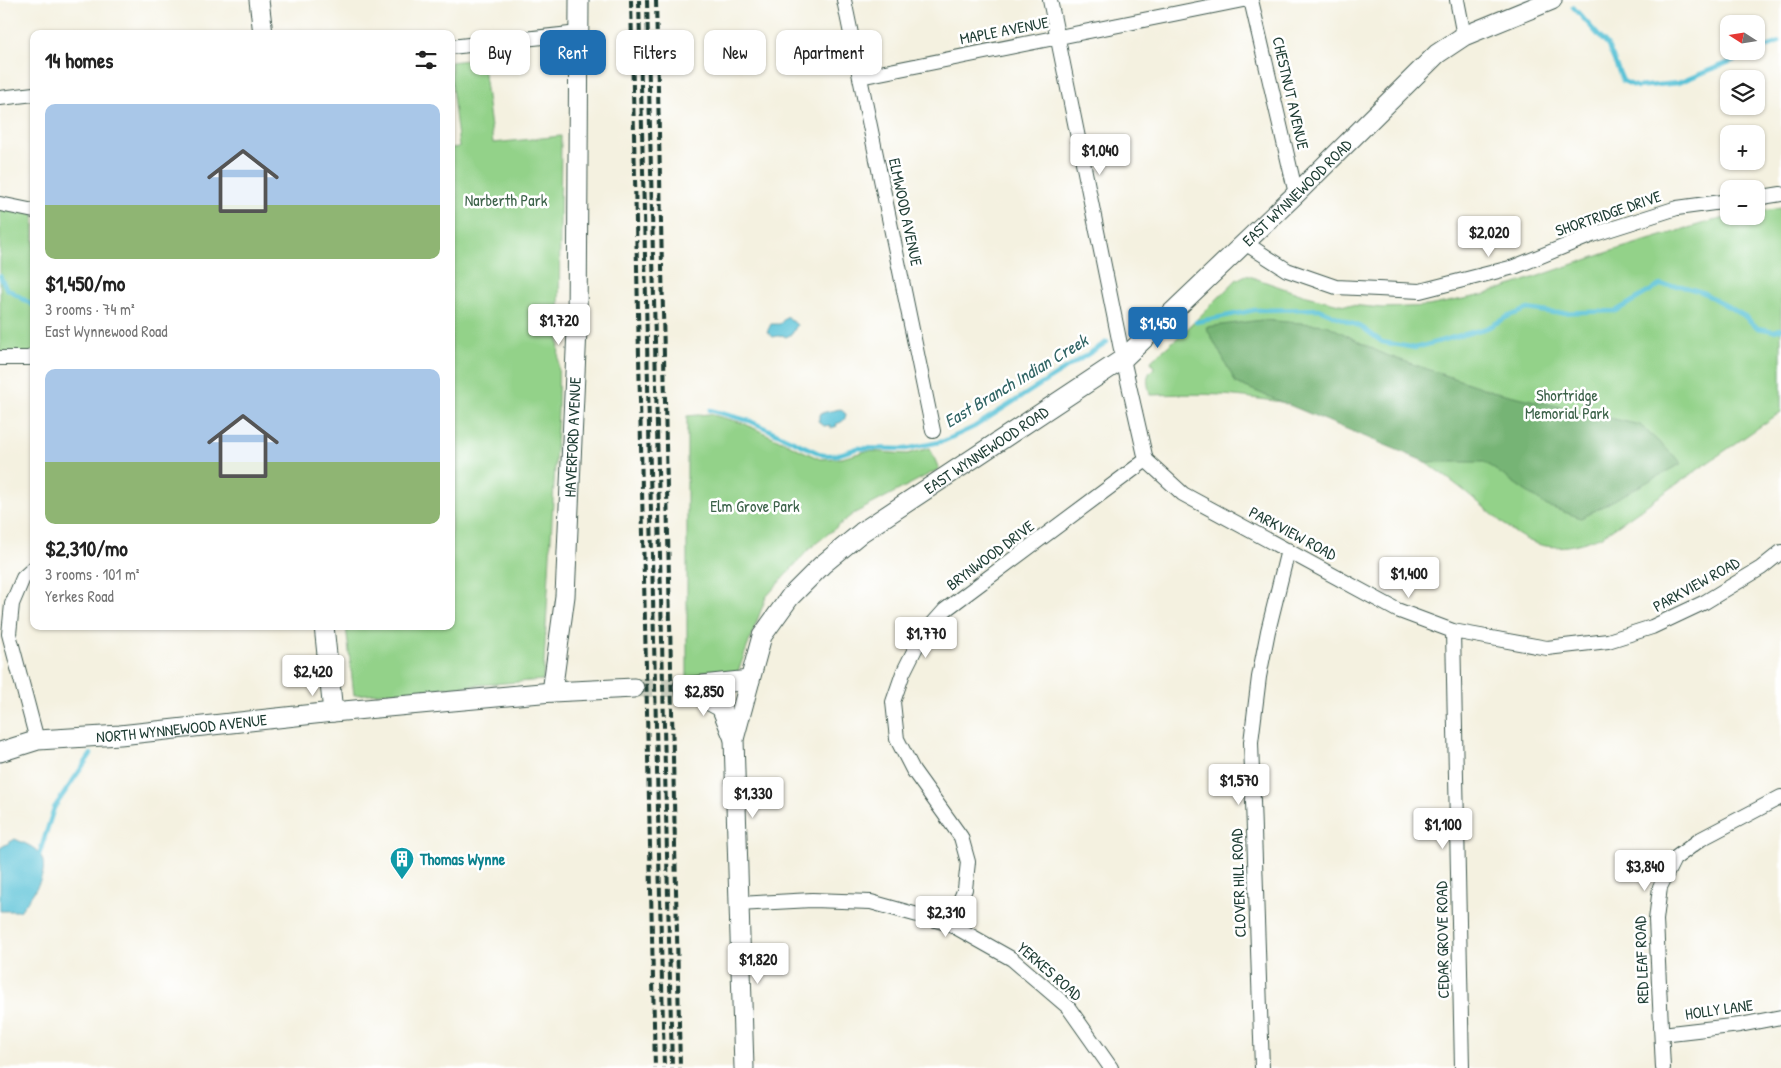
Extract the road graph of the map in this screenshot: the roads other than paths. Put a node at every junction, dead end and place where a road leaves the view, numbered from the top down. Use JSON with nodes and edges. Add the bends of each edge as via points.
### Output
{"nodes":[{"id":1,"x":259,"y":0,"type":"edge"},
{"id":2,"x":579,"y":0,"type":"edge"},
{"id":3,"x":844,"y":0,"type":"edge"},
{"id":4,"x":1050,"y":0,"type":"edge"},
{"id":5,"x":1243,"y":0,"type":"edge"},
{"id":6,"x":1252,"y":0,"type":"edge"},
{"id":7,"x":1457,"y":0,"type":"edge"},
{"id":8,"x":1552,"y":0,"type":"edge"},
{"id":9,"x":263,"y":30,"type":"edge"},
{"id":10,"x":578,"y":30,"type":"edge"},
{"id":11,"x":1464,"y":36,"type":"junction"},
{"id":12,"x":540,"y":37,"type":"edge"},
{"id":13,"x":1058,"y":38,"type":"junction"},
{"id":14,"x":455,"y":47,"type":"edge"},
{"id":15,"x":578,"y":75,"type":"edge"},
{"id":16,"x":860,"y":77,"type":"junction"},
{"id":17,"x":30,"y":94,"type":"edge"},
{"id":18,"x":0,"y":98,"type":"edge"},
{"id":19,"x":1296,"y":194,"type":"junction"},
{"id":20,"x":1781,"y":194,"type":"edge"},
{"id":21,"x":1765,"y":197,"type":"edge"},
{"id":22,"x":1720,"y":202,"type":"edge"},
{"id":23,"x":0,"y":204,"type":"edge"},
{"id":24,"x":30,"y":210,"type":"edge"},
{"id":25,"x":1245,"y":243,"type":"junction"},
{"id":26,"x":30,"y":357,"type":"edge"},
{"id":27,"x":0,"y":358,"type":"edge"},
{"id":28,"x":1123,"y":359,"type":"junction"},
{"id":29,"x":933,"y":431,"type":"dead end"},
{"id":30,"x":1146,"y":460,"type":"junction"},
{"id":31,"x":1288,"y":550,"type":"junction"},
{"id":32,"x":1781,"y":552,"type":"edge"},
{"id":33,"x":30,"y":572,"type":"edge"},
{"id":34,"x":324,"y":630,"type":"edge"},
{"id":35,"x":1453,"y":631,"type":"junction"},
{"id":36,"x":750,"y":680,"type":"junction"},
{"id":37,"x":634,"y":688,"type":"tunnel mouth"},
{"id":38,"x":552,"y":692,"type":"junction"},
{"id":39,"x":334,"y":712,"type":"junction"},
{"id":40,"x":734,"y":739,"type":"junction"},
{"id":41,"x":37,"y":740,"type":"junction"},
{"id":42,"x":0,"y":752,"type":"edge"},
{"id":43,"x":1781,"y":797,"type":"edge"},
{"id":44,"x":739,"y":904,"type":"junction"},
{"id":45,"x":950,"y":924,"type":"junction"},
{"id":46,"x":1781,"y":1017,"type":"edge"},
{"id":47,"x":1662,"y":1034,"type":"junction"},
{"id":48,"x":744,"y":1068,"type":"edge"},
{"id":49,"x":1111,"y":1068,"type":"edge"},
{"id":50,"x":1262,"y":1068,"type":"edge"},
{"id":51,"x":1462,"y":1068,"type":"edge"},
{"id":52,"x":1663,"y":1068,"type":"edge"}],
"edges":[{"from":1,"to":9,"type":"street"},
{"from":2,"to":10,"type":"street","name":"HAVERFORD AVENUE"},
{"from":3,"to":16,"type":"street","name":"ELMWOOD AVENUE"},
{"from":4,"to":13,"type":"street"},
{"from":5,"to":13,"type":"street","name":"MAPLE AVENUE"},
{"from":6,"to":19,"type":"street","name":"CHESTNUT AVENUE"},
{"from":7,"to":11,"type":"street"},
{"from":8,"to":11,"type":"street","name":"EAST WYNNEWOOD ROAD"},
{"from":11,"to":19,"type":"street","name":"EAST WYNNEWOOD ROAD","via":[[1437,54]]},
{"from":12,"to":14,"type":"street"},
{"from":13,"to":16,"type":"street","name":"MAPLE AVENUE"},
{"from":13,"to":28,"type":"street"},
{"from":15,"to":38,"type":"street","name":"HAVERFORD AVENUE","via":[[576,349],[565,596]]},
{"from":16,"to":29,"type":"street","name":"ELMWOOD AVENUE"},
{"from":17,"to":18,"type":"street"},
{"from":19,"to":25,"type":"street","name":"EAST WYNNEWOOD ROAD"},
{"from":20,"to":21,"type":"street"},
{"from":22,"to":25,"type":"street","name":"SHORTRIDGE DRIVE","via":[[1677,208],[1592,235],[1514,266],[1420,291],[1336,287],[1287,270]]},
{"from":23,"to":24,"type":"street"},
{"from":25,"to":28,"type":"street","name":"EAST WYNNEWOOD ROAD"},
{"from":26,"to":27,"type":"street"},
{"from":28,"to":30,"type":"street"},
{"from":28,"to":36,"type":"street","name":"EAST WYNNEWOOD ROAD","via":[[862,532],[822,565],[790,597],[762,636]]},
{"from":30,"to":31,"type":"street","name":"PARKVIEW ROAD","via":[[1183,494]]},
{"from":30,"to":45,"type":"street","name":"BRYNWOOD DRIVE","via":[[945,610],[921,637],[903,673],[893,702],[897,739],[913,770],[961,837],[968,862],[965,888]]},
{"from":31,"to":35,"type":"street","name":"PARKVIEW ROAD","via":[[1397,610]]},
{"from":31,"to":50,"type":"street","name":"CLOVER HILL ROAD","via":[[1268,630],[1251,742]]},
{"from":32,"to":35,"type":"street","name":"PARKVIEW ROAD","via":[[1705,602],[1652,627],[1608,641],[1547,648]]},
{"from":33,"to":41,"type":"street","via":[[23,578],[12,604],[9,634]]},
{"from":34,"to":39,"type":"street"},
{"from":35,"to":51,"type":"street","name":"CEDAR GROVE ROAD"},
{"from":36,"to":40,"type":"street","name":"EAST WYNNEWOOD ROAD"},
{"from":36,"to":40,"type":"street","via":[[683,687],[721,707]]},
{"from":37,"to":38,"type":"street","name":"NORTH WYNNEWOOD AVENUE"},
{"from":38,"to":39,"type":"street","name":"NORTH WYNNEWOOD AVENUE"},
{"from":39,"to":41,"type":"street","name":"NORTH WYNNEWOOD AVENUE","via":[[120,735]]},
{"from":40,"to":44,"type":"street","name":"EAST WYNNEWOOD ROAD"},
{"from":41,"to":42,"type":"street","name":"NORTH WYNNEWOOD AVENUE"},
{"from":43,"to":47,"type":"street","name":"RED LEAF ROAD","via":[[1694,844],[1674,859],[1660,887],[1656,920]]},
{"from":44,"to":45,"type":"street","name":"YERKES ROAD","via":[[812,900],[871,902]]},
{"from":44,"to":48,"type":"street","name":"EAST WYNNEWOOD ROAD"},
{"from":45,"to":49,"type":"street","name":"YERKES ROAD","via":[[1012,958],[1068,1007]]},
{"from":46,"to":47,"type":"street","name":"HOLLY LANE"},
{"from":47,"to":52,"type":"street","name":"RED LEAF ROAD"}]}
